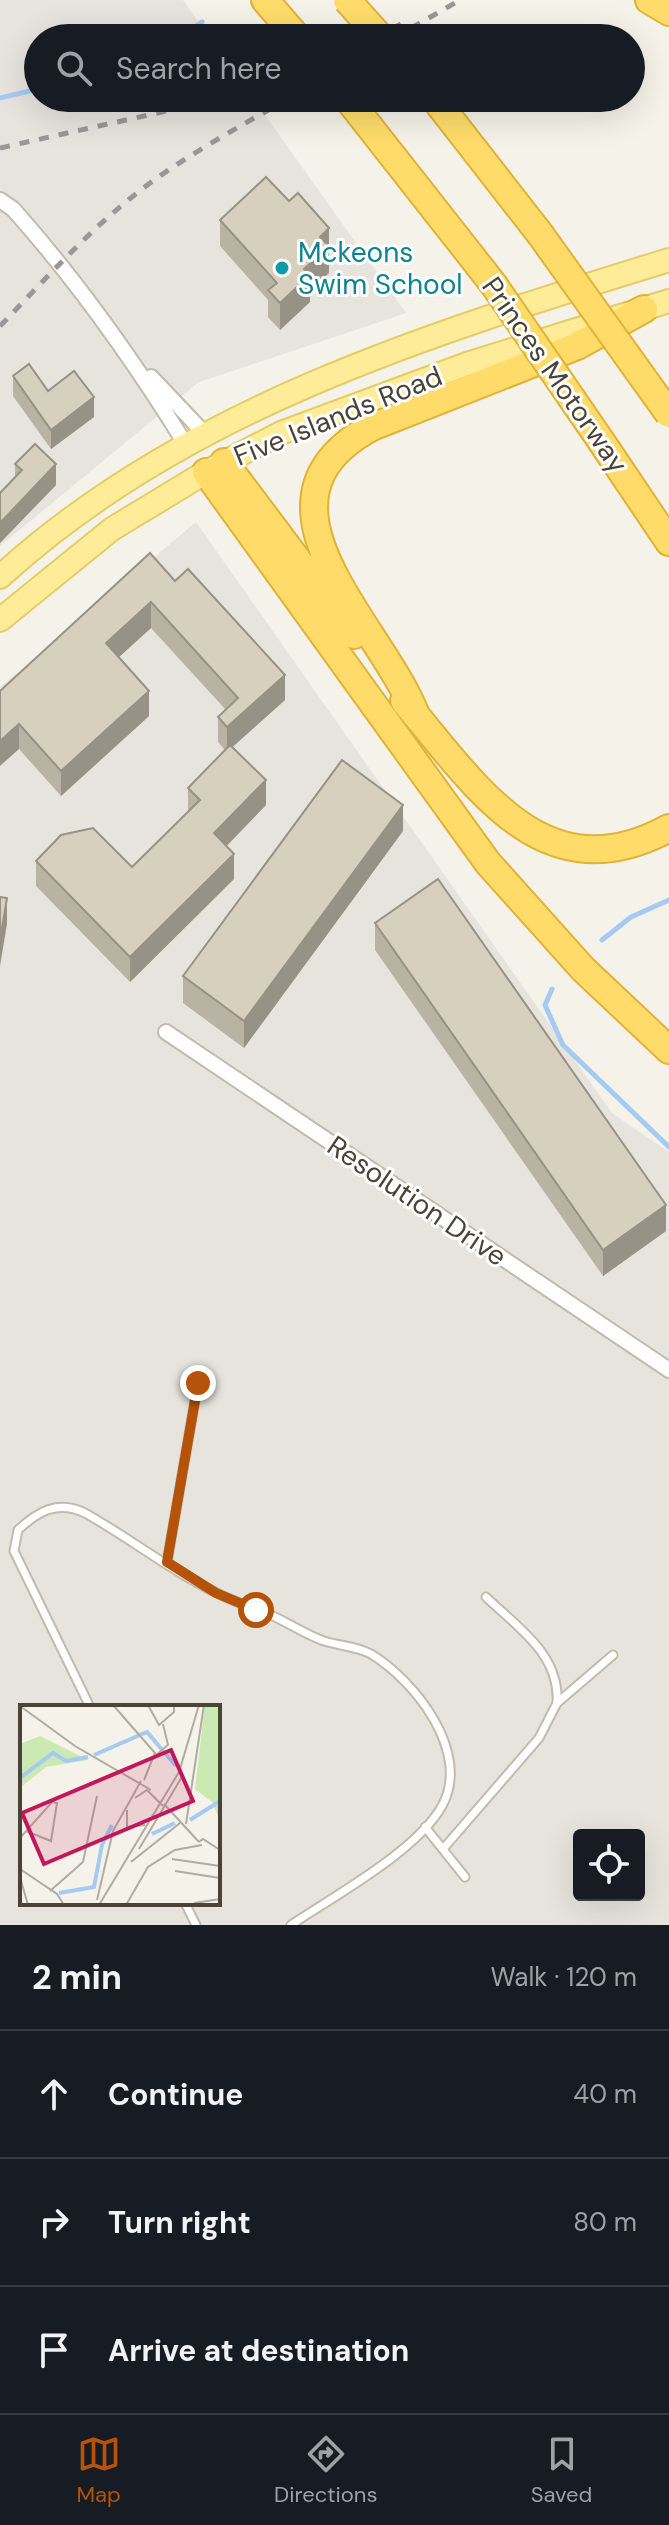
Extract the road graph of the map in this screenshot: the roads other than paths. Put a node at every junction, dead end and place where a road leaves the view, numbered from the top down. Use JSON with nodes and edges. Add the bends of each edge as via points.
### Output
{"nodes":[{"id":1,"x":265,"y":0,"type":"edge"},
{"id":2,"x":347,"y":0,"type":"edge"},
{"id":3,"x":649,"y":0,"type":"edge"},
{"id":4,"x":669,"y":12,"type":"edge"},
{"id":5,"x":287,"y":24,"type":"edge"},
{"id":6,"x":368,"y":24,"type":"edge"},
{"id":7,"x":359,"y":112,"type":"edge"},
{"id":8,"x":445,"y":112,"type":"edge"},
{"id":9,"x":0,"y":200,"type":"edge"},
{"id":10,"x":669,"y":260,"type":"edge"},
{"id":11,"x":656,"y":305,"type":"edge"},
{"id":12,"x":129,"y":353,"type":"junction"},
{"id":13,"x":669,"y":414,"type":"edge"},
{"id":14,"x":195,"y":439,"type":"junction"},
{"id":15,"x":608,"y":451,"type":"junction"},
{"id":16,"x":215,"y":467,"type":"junction"},
{"id":17,"x":669,"y":542,"type":"edge"},
{"id":18,"x":669,"y":559,"type":"edge"},
{"id":19,"x":0,"y":577,"type":"edge"},
{"id":20,"x":0,"y":620,"type":"edge"},
{"id":21,"x":416,"y":715,"type":"junction"},
{"id":22,"x":669,"y":828,"type":"edge"},
{"id":23,"x":166,"y":1032,"type":"dead end"},
{"id":24,"x":669,"y":1050,"type":"edge"},
{"id":25,"x":669,"y":1370,"type":"edge"},
{"id":26,"x":198,"y":1383,"type":"dead end"},
{"id":27,"x":167,"y":1562,"type":"junction"},
{"id":28,"x":486,"y":1597,"type":"dead end"},
{"id":29,"x":613,"y":1655,"type":"dead end"},
{"id":30,"x":557,"y":1703,"type":"junction"},
{"id":31,"x":89,"y":1705,"type":"edge"},
{"id":32,"x":425,"y":1827,"type":"junction"},
{"id":33,"x":443,"y":1849,"type":"junction"},
{"id":34,"x":465,"y":1877,"type":"dead end"},
{"id":35,"x":186,"y":1905,"type":"edge"},
{"id":36,"x":196,"y":1925,"type":"edge"},
{"id":37,"x":291,"y":1925,"type":"edge"}],
"edges":[{"from":1,"to":5,"type":"highway"},
{"from":2,"to":6,"type":"highway","bridge":true},
{"from":3,"to":4,"type":"highway"},
{"from":7,"to":15,"type":"highway","name":"Princes Motorway","bridge":true,"via":[[494,285]]},
{"from":8,"to":13,"type":"highway","bridge":true},
{"from":9,"to":12,"type":"street","via":[[61,263]]},
{"from":10,"to":14,"type":"main road","name":"Five Islands Road","via":[[550,296],[355,368]]},
{"from":11,"to":16,"type":"main road","name":"Five Islands Road","via":[[397,388],[281,433]]},
{"from":11,"to":21,"type":"highway","via":[[577,346],[372,427],[347,441],[321,473],[312,516],[319,542],[352,606],[404,683]]},
{"from":12,"to":14,"type":"street"},
{"from":12,"to":14,"type":"street"},
{"from":14,"to":16,"type":"main road"},
{"from":14,"to":19,"type":"main road","name":"Five Islands Road","via":[[31,549]]},
{"from":15,"to":17,"type":"highway","name":"Princes Motorway"},
{"from":15,"to":18,"type":"highway","via":[[623,489]]},
{"from":16,"to":20,"type":"main road","name":"Five Islands Road","via":[[112,529]]},
{"from":16,"to":21,"type":"highway"},
{"from":16,"to":24,"type":"highway","via":[[488,863],[583,969]]},
{"from":21,"to":22,"type":"highway","via":[[475,787],[528,832],[586,849],[637,842]]},
{"from":23,"to":25,"type":"street","name":"Resolution Drive"},
{"from":26,"to":27,"type":"lane"},
{"from":27,"to":31,"type":"lane","via":[[71,1506],[56,1506],[18,1530],[14,1551]]},
{"from":27,"to":32,"type":"lane","via":[[216,1593],[325,1641],[367,1652],[414,1691],[436,1727],[449,1767],[442,1806]]},
{"from":28,"to":30,"type":"lane","via":[[541,1648],[555,1672]]},
{"from":29,"to":30,"type":"lane"},
{"from":30,"to":33,"type":"lane","via":[[539,1738]]},
{"from":32,"to":33,"type":"lane"},
{"from":32,"to":37,"type":"lane","via":[[381,1866]]},
{"from":33,"to":34,"type":"lane"},
{"from":35,"to":36,"type":"lane"}]}
